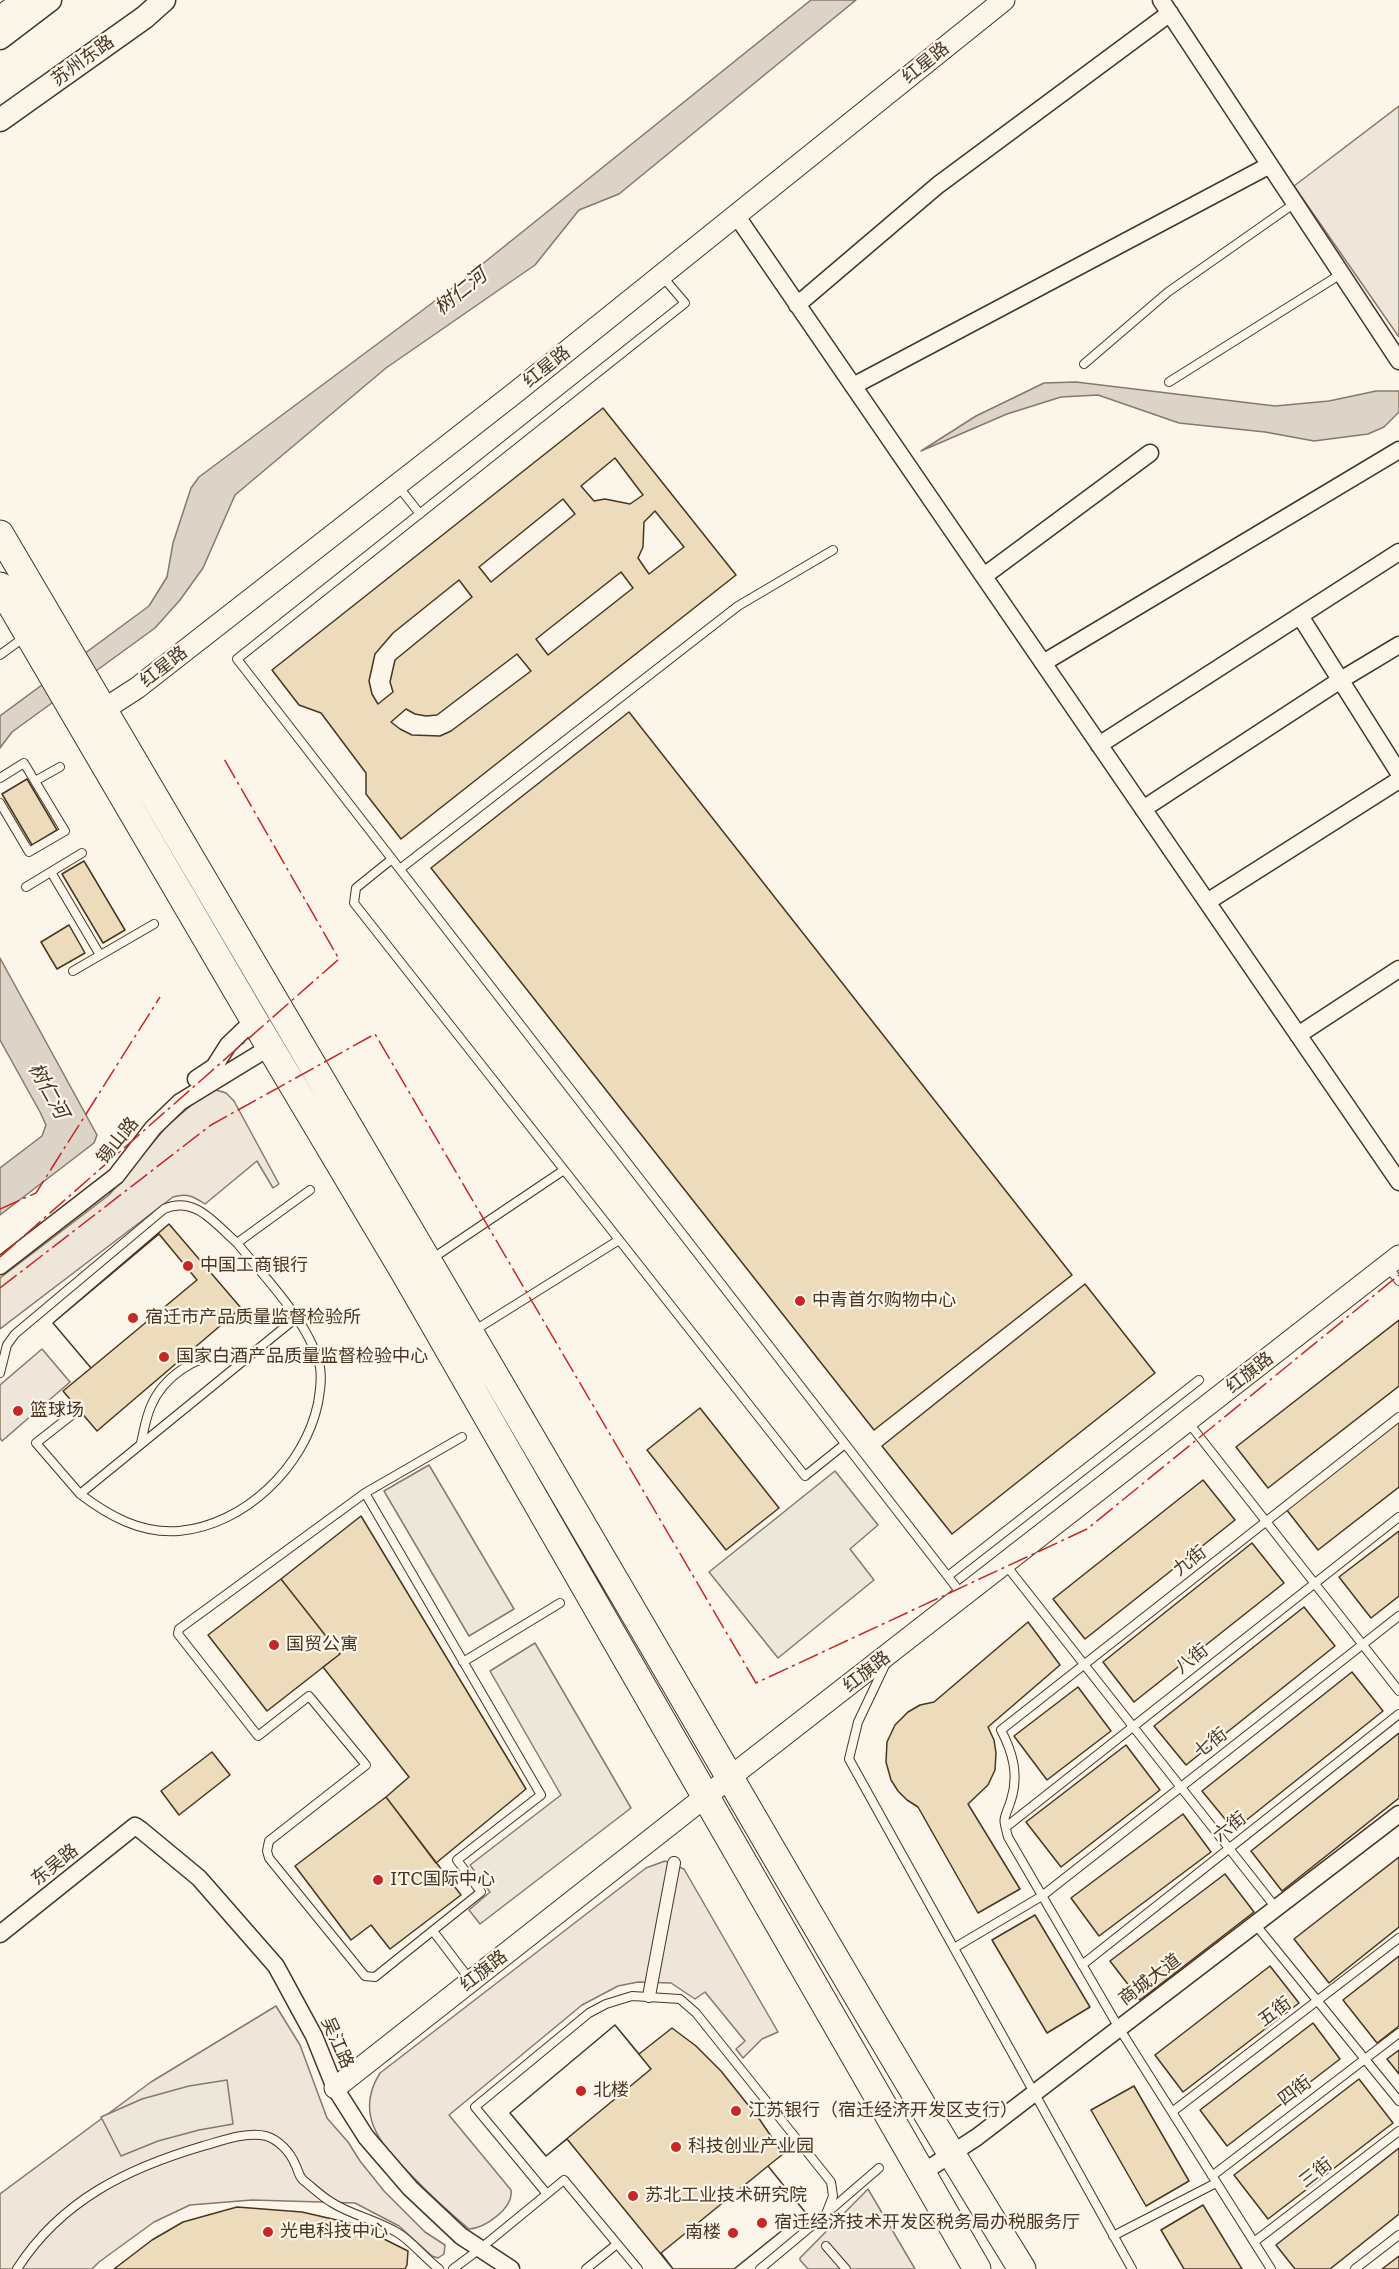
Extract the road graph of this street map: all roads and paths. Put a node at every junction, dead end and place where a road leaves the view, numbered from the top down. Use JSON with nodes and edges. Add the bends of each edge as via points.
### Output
{"nodes":[{"id":1,"x":22,"y":0,"type":"edge"},
{"id":2,"x":50,"y":0,"type":"edge"},
{"id":3,"x":164,"y":0,"type":"edge"},
{"id":4,"x":1004,"y":0,"type":"edge"},
{"id":5,"x":1166,"y":7,"type":"edge"},
{"id":6,"x":0,"y":17,"type":"edge"},
{"id":7,"x":0,"y":38,"type":"edge"},
{"id":8,"x":0,"y":120,"type":"edge"},
{"id":9,"x":1270,"y":165,"type":"junction"},
{"id":10,"x":1295,"y":203,"type":"junction"},
{"id":11,"x":736,"y":215,"type":"junction"},
{"id":12,"x":1341,"y":274,"type":"junction"},
{"id":13,"x":662,"y":275,"type":"junction"},
{"id":14,"x":797,"y":304,"type":"junction"},
{"id":15,"x":1399,"y":361,"type":"edge"},
{"id":16,"x":1083,"y":364,"type":"dead end"},
{"id":17,"x":1169,"y":382,"type":"dead end"},
{"id":18,"x":853,"y":386,"type":"junction"},
{"id":19,"x":1399,"y":450,"type":"edge"},
{"id":20,"x":1150,"y":453,"type":"dead end"},
{"id":21,"x":397,"y":485,"type":"junction"},
{"id":22,"x":420,"y":514,"type":"junction"},
{"id":23,"x":0,"y":534,"type":"edge"},
{"id":24,"x":833,"y":550,"type":"dead end"},
{"id":25,"x":1399,"y":552,"type":"edge"},
{"id":26,"x":984,"y":576,"type":"junction"},
{"id":27,"x":0,"y":586,"type":"edge"},
{"id":28,"x":1300,"y":616,"type":"junction"},
{"id":29,"x":32,"y":631,"type":"junction"},
{"id":30,"x":1399,"y":645,"type":"edge"},
{"id":31,"x":0,"y":655,"type":"edge"},
{"id":32,"x":1043,"y":663,"type":"junction"},
{"id":33,"x":1339,"y":681,"type":"junction"},
{"id":34,"x":92,"y":717,"type":"junction"},
{"id":35,"x":1099,"y":745,"type":"junction"},
{"id":36,"x":60,"y":767,"type":"dead end"},
{"id":37,"x":1399,"y":774,"type":"edge"},
{"id":38,"x":0,"y":778,"type":"edge"},
{"id":39,"x":1399,"y":780,"type":"edge"},
{"id":40,"x":35,"y":781,"type":"junction"},
{"id":41,"x":0,"y":803,"type":"edge"},
{"id":42,"x":1143,"y":809,"type":"junction"},
{"id":43,"x":82,"y":853,"type":"dead end"},
{"id":44,"x":392,"y":859,"type":"junction"},
{"id":45,"x":400,"y":869,"type":"junction"},
{"id":46,"x":51,"y":872,"type":"junction"},
{"id":47,"x":26,"y":887,"type":"dead end"},
{"id":48,"x":1207,"y":902,"type":"junction"},
{"id":49,"x":154,"y":924,"type":"dead end"},
{"id":50,"x":100,"y":955,"type":"junction"},
{"id":51,"x":1399,"y":969,"type":"edge"},
{"id":52,"x":73,"y":971,"type":"dead end"},
{"id":53,"x":254,"y":1020,"type":"junction"},
{"id":54,"x":1298,"y":1035,"type":"junction"},
{"id":55,"x":270,"y":1047,"type":"junction"},
{"id":56,"x":564,"y":1170,"type":"junction"},
{"id":57,"x":1399,"y":1182,"type":"edge"},
{"id":58,"x":310,"y":1190,"type":"dead end"},
{"id":59,"x":619,"y":1240,"type":"junction"},
{"id":60,"x":237,"y":1243,"type":"junction"},
{"id":61,"x":0,"y":1253,"type":"edge"},
{"id":62,"x":0,"y":1266,"type":"edge"},
{"id":63,"x":417,"y":1268,"type":"junction"},
{"id":64,"x":1395,"y":1268,"type":"edge"},
{"id":65,"x":296,"y":1317,"type":"junction"},
{"id":66,"x":470,"y":1334,"type":"junction"},
{"id":67,"x":245,"y":1359,"type":"junction"},
{"id":68,"x":0,"y":1373,"type":"edge"},
{"id":69,"x":1198,"y":1380,"type":"dead end"},
{"id":70,"x":73,"y":1414,"type":"dead end"},
{"id":71,"x":1399,"y":1417,"type":"edge"},
{"id":72,"x":1187,"y":1421,"type":"junction"},
{"id":73,"x":462,"y":1437,"type":"dead end"},
{"id":74,"x":141,"y":1443,"type":"junction"},
{"id":75,"x":845,"y":1444,"type":"junction"},
{"id":76,"x":365,"y":1493,"type":"junction"},
{"id":77,"x":80,"y":1494,"type":"junction"},
{"id":78,"x":1399,"y":1517,"type":"edge"},
{"id":79,"x":1266,"y":1522,"type":"junction"},
{"id":80,"x":1005,"y":1564,"type":"junction"},
{"id":81,"x":948,"y":1576,"type":"junction"},
{"id":82,"x":1315,"y":1583,"type":"junction"},
{"id":83,"x":963,"y":1596,"type":"junction"},
{"id":84,"x":560,"y":1603,"type":"dead end"},
{"id":85,"x":1399,"y":1616,"type":"edge"},
{"id":86,"x":1363,"y":1645,"type":"junction"},
{"id":87,"x":892,"y":1651,"type":"junction"},
{"id":88,"x":463,"y":1662,"type":"junction"},
{"id":89,"x":1085,"y":1665,"type":"junction"},
{"id":90,"x":1399,"y":1691,"type":"edge"},
{"id":91,"x":1399,"y":1714,"type":"edge"},
{"id":92,"x":1133,"y":1726,"type":"junction"},
{"id":93,"x":729,"y":1778,"type":"junction"},
{"id":94,"x":1181,"y":1787,"type":"junction"},
{"id":95,"x":705,"y":1798,"type":"junction"},
{"id":96,"x":1399,"y":1814,"type":"edge"},
{"id":97,"x":135,"y":1826,"type":"joint"},
{"id":98,"x":1006,"y":1827,"type":"junction"},
{"id":99,"x":1229,"y":1848,"type":"junction"},
{"id":100,"x":674,"y":1863,"type":"dead end"},
{"id":101,"x":1042,"y":1896,"type":"junction"},
{"id":102,"x":1276,"y":1908,"type":"junction"},
{"id":103,"x":1255,"y":1924,"type":"junction"},
{"id":104,"x":433,"y":1931,"type":"junction"},
{"id":105,"x":0,"y":1934,"type":"edge"},
{"id":106,"x":1399,"y":1938,"type":"edge"},
{"id":107,"x":954,"y":1948,"type":"junction"},
{"id":108,"x":1082,"y":1965,"type":"junction"},
{"id":109,"x":471,"y":1981,"type":"junction"},
{"id":110,"x":649,"y":1996,"type":"junction"},
{"id":111,"x":1317,"y":2000,"type":"junction"},
{"id":112,"x":1119,"y":2028,"type":"junction"},
{"id":113,"x":1399,"y":2033,"type":"edge"},
{"id":114,"x":1365,"y":2059,"type":"junction"},
{"id":115,"x":336,"y":2088,"type":"junction"},
{"id":116,"x":1034,"y":2093,"type":"junction"},
{"id":117,"x":1399,"y":2101,"type":"edge"},
{"id":118,"x":1172,"y":2112,"type":"junction"},
{"id":119,"x":1399,"y":2131,"type":"edge"},
{"id":120,"x":951,"y":2155,"type":"junction"},
{"id":121,"x":879,"y":2168,"type":"dead end"},
{"id":122,"x":922,"y":2173,"type":"junction"},
{"id":123,"x":1214,"y":2179,"type":"junction"},
{"id":124,"x":546,"y":2194,"type":"junction"},
{"id":125,"x":825,"y":2214,"type":"junction"},
{"id":126,"x":1399,"y":2235,"type":"edge"},
{"id":127,"x":1113,"y":2236,"type":"junction"},
{"id":128,"x":1254,"y":2242,"type":"junction"},
{"id":129,"x":617,"y":2244,"type":"junction"},
{"id":130,"x":826,"y":2246,"type":"dead end"},
{"id":131,"x":481,"y":2248,"type":"junction"},
{"id":132,"x":17,"y":2269,"type":"edge"},
{"id":133,"x":439,"y":2269,"type":"edge"},
{"id":134,"x":453,"y":2269,"type":"edge"},
{"id":135,"x":511,"y":2269,"type":"edge"},
{"id":136,"x":586,"y":2269,"type":"edge"},
{"id":137,"x":638,"y":2269,"type":"edge"},
{"id":138,"x":760,"y":2269,"type":"edge"},
{"id":139,"x":846,"y":2269,"type":"edge"},
{"id":140,"x":977,"y":2269,"type":"edge"},
{"id":141,"x":1022,"y":2269,"type":"edge"},
{"id":142,"x":1132,"y":2269,"type":"edge"},
{"id":143,"x":1271,"y":2269,"type":"edge"},
{"id":144,"x":1355,"y":2269,"type":"edge"}],
"edges":[{"from":1,"to":6,"type":"street"},
{"from":2,"to":7,"type":"main road"},
{"from":3,"to":8,"type":"main road","name":"苏州东路"},
{"from":4,"to":11,"type":"street","name":"红星路"},
{"from":5,"to":9,"type":"street"},
{"from":5,"to":14,"type":"street","via":[[938,185]]},
{"from":9,"to":10,"type":"street"},
{"from":9,"to":18,"type":"street"},
{"from":10,"to":12,"type":"street"},
{"from":10,"to":16,"type":"lane","via":[[1168,292]]},
{"from":11,"to":13,"type":"street","name":"红星路"},
{"from":11,"to":14,"type":"street"},
{"from":12,"to":15,"type":"street"},
{"from":12,"to":17,"type":"lane"},
{"from":13,"to":21,"type":"street","name":"红星路"},
{"from":13,"to":22,"type":"lane","via":[[685,303]]},
{"from":14,"to":18,"type":"street"},
{"from":18,"to":26,"type":"street"},
{"from":19,"to":32,"type":"street"},
{"from":20,"to":26,"type":"street"},
{"from":21,"to":22,"type":"lane"},
{"from":21,"to":34,"type":"street","name":"红星路","via":[[137,688]]},
{"from":22,"to":44,"type":"lane","via":[[237,659]]},
{"from":23,"to":34,"type":"highway"},
{"from":24,"to":45,"type":"lane","via":[[738,606]]},
{"from":25,"to":28,"type":"street"},
{"from":26,"to":32,"type":"street"},
{"from":27,"to":29,"type":"highway"},
{"from":28,"to":33,"type":"street"},
{"from":28,"to":35,"type":"street"},
{"from":29,"to":31,"type":"lane"},
{"from":29,"to":34,"type":"highway"},
{"from":30,"to":33,"type":"street"},
{"from":32,"to":35,"type":"street"},
{"from":33,"to":37,"type":"street"},
{"from":33,"to":42,"type":"street"},
{"from":34,"to":53,"type":"highway"},
{"from":34,"to":63,"type":"highway"},
{"from":35,"to":42,"type":"street"},
{"from":36,"to":40,"type":"lane"},
{"from":38,"to":40,"type":"lane","via":[[24,763]]},
{"from":39,"to":48,"type":"street"},
{"from":40,"to":41,"type":"lane","via":[[65,831],[29,852]]},
{"from":42,"to":48,"type":"street"},
{"from":43,"to":46,"type":"lane"},
{"from":44,"to":45,"type":"lane"},
{"from":44,"to":56,"type":"lane","via":[[356,888],[354,903]]},
{"from":45,"to":75,"type":"lane"},
{"from":46,"to":47,"type":"lane"},
{"from":46,"to":50,"type":"lane"},
{"from":48,"to":54,"type":"street"},
{"from":49,"to":50,"type":"lane"},
{"from":50,"to":52,"type":"lane"},
{"from":51,"to":54,"type":"street"},
{"from":53,"to":55,"type":"highway"},
{"from":53,"to":61,"type":"street","name":"锡山路","via":[[228,1045],[214,1067],[151,1116],[110,1168]]},
{"from":54,"to":57,"type":"street"},
{"from":55,"to":62,"type":"street","name":"锡山路","via":[[180,1102],[153,1128],[116,1176]]},
{"from":55,"to":63,"type":"highway"},
{"from":56,"to":59,"type":"lane"},
{"from":56,"to":63,"type":"lane"},
{"from":58,"to":60,"type":"lane"},
{"from":59,"to":66,"type":"lane"},
{"from":59,"to":75,"type":"lane","via":[[805,1476]]},
{"from":60,"to":65,"type":"lane"},
{"from":60,"to":68,"type":"lane","via":[[201,1211],[186,1204],[164,1209],[15,1334],[7,1345]]},
{"from":63,"to":66,"type":"highway"},
{"from":63,"to":95,"type":"highway"},
{"from":64,"to":72,"type":"street","name":"红旗路"},
{"from":65,"to":67,"type":"lane"},
{"from":65,"to":77,"type":"lane","via":[[317,1359],[322,1384],[315,1417],[304,1441],[285,1472],[262,1494],[225,1517],[180,1531],[158,1531],[116,1519]]},
{"from":66,"to":93,"type":"highway"},
{"from":67,"to":74,"type":"lane"},
{"from":67,"to":74,"type":"lane","via":[[226,1355],[197,1361],[171,1379],[150,1407]]},
{"from":69,"to":81,"type":"lane"},
{"from":70,"to":77,"type":"lane","via":[[36,1443]]},
{"from":71,"to":79,"type":"lane","name":"九街"},
{"from":72,"to":79,"type":"lane"},
{"from":72,"to":80,"type":"street","name":"红旗路"},
{"from":73,"to":76,"type":"lane"},
{"from":74,"to":77,"type":"lane"},
{"from":75,"to":81,"type":"lane"},
{"from":76,"to":88,"type":"lane"},
{"from":76,"to":104,"type":"lane","via":[[179,1629],[178,1634],[258,1736],[309,1696],[366,1765],[269,1841],[267,1851],[365,1976],[375,1977]]},
{"from":78,"to":82,"type":"lane","name":"八街"},
{"from":79,"to":82,"type":"lane"},
{"from":79,"to":89,"type":"lane","name":"九街"},
{"from":80,"to":83,"type":"street","name":"红旗路"},
{"from":80,"to":89,"type":"lane"},
{"from":81,"to":83,"type":"lane"},
{"from":82,"to":86,"type":"lane"},
{"from":82,"to":92,"type":"lane","name":"八街"},
{"from":83,"to":87,"type":"street","name":"红旗路"},
{"from":84,"to":88,"type":"lane"},
{"from":85,"to":86,"type":"lane","name":"七街"},
{"from":86,"to":90,"type":"lane"},
{"from":86,"to":94,"type":"lane","name":"七街"},
{"from":87,"to":93,"type":"street","name":"红旗路"},
{"from":87,"to":107,"type":"lane","via":[[858,1722],[849,1759]]},
{"from":88,"to":104,"type":"lane","via":[[541,1795],[457,1860],[481,1892]]},
{"from":89,"to":92,"type":"lane"},
{"from":89,"to":98,"type":"lane","name":"九街","via":[[1002,1730],[1012,1750],[1015,1771],[1011,1800],[1003,1818]]},
{"from":91,"to":99,"type":"lane","name":"六街"},
{"from":92,"to":94,"type":"lane"},
{"from":92,"to":98,"type":"lane","name":"八街"},
{"from":93,"to":95,"type":"street","name":"红旗路"},
{"from":93,"to":120,"type":"highway"},
{"from":94,"to":99,"type":"lane"},
{"from":94,"to":101,"type":"lane","name":"七街"},
{"from":95,"to":109,"type":"street","name":"红旗路"},
{"from":95,"to":122,"type":"highway"},
{"from":96,"to":102,"type":"street","name":"商城大道"},
{"from":97,"to":105,"type":"street","name":"东吴路"},
{"from":97,"to":115,"type":"street","name":"吴江路","via":[[199,1878],[276,1966],[314,2036]]},
{"from":98,"to":101,"type":"lane"},
{"from":99,"to":102,"type":"lane"},
{"from":99,"to":108,"type":"lane","name":"六街"},
{"from":100,"to":110,"type":"street"},
{"from":101,"to":107,"type":"lane","name":"七街"},
{"from":101,"to":108,"type":"lane"},
{"from":102,"to":103,"type":"street","name":"商城大道"},
{"from":103,"to":111,"type":"lane"},
{"from":103,"to":112,"type":"street","name":"商城大道"},
{"from":104,"to":109,"type":"lane"},
{"from":106,"to":111,"type":"lane","name":"五街"},
{"from":107,"to":116,"type":"lane"},
{"from":108,"to":112,"type":"lane"},
{"from":109,"to":115,"type":"street","name":"红旗路"},
{"from":110,"to":124,"type":"lane","via":[[632,1996],[589,2013],[475,2107]]},
{"from":110,"to":125,"type":"lane","via":[[680,1999],[703,2021],[831,2182],[833,2196]]},
{"from":111,"to":114,"type":"lane"},
{"from":111,"to":118,"type":"lane","name":"五街"},
{"from":112,"to":116,"type":"street","name":"商城大道"},
{"from":112,"to":118,"type":"lane"},
{"from":113,"to":114,"type":"lane","name":"四街"},
{"from":114,"to":117,"type":"lane"},
{"from":114,"to":123,"type":"lane","name":"四街"},
{"from":115,"to":131,"type":"street","name":"吴江路","via":[[366,2137],[410,2188],[461,2236]]},
{"from":116,"to":120,"type":"street","name":"商城大道"},
{"from":116,"to":127,"type":"lane"},
{"from":118,"to":123,"type":"lane"},
{"from":119,"to":128,"type":"lane","name":"三街"},
{"from":120,"to":122,"type":"street","name":"商城大道"},
{"from":120,"to":141,"type":"highway"},
{"from":121,"to":125,"type":"lane"},
{"from":122,"to":140,"type":"highway"},
{"from":123,"to":127,"type":"lane","name":"四街"},
{"from":123,"to":128,"type":"lane"},
{"from":124,"to":129,"type":"lane","via":[[564,2180]]},
{"from":124,"to":131,"type":"lane"},
{"from":125,"to":138,"type":"lane"},
{"from":126,"to":144,"type":"lane"},
{"from":127,"to":142,"type":"lane"},
{"from":128,"to":143,"type":"lane"},
{"from":129,"to":136,"type":"lane"},
{"from":129,"to":137,"type":"lane"},
{"from":130,"to":139,"type":"lane"},
{"from":131,"to":134,"type":"lane"},
{"from":131,"to":135,"type":"street","name":"吴江路"},
{"from":132,"to":133,"type":"lane","via":[[39,2239],[70,2209],[101,2187],[182,2152],[235,2137],[265,2136],[281,2144],[300,2177],[332,2203],[400,2234]]}]}
